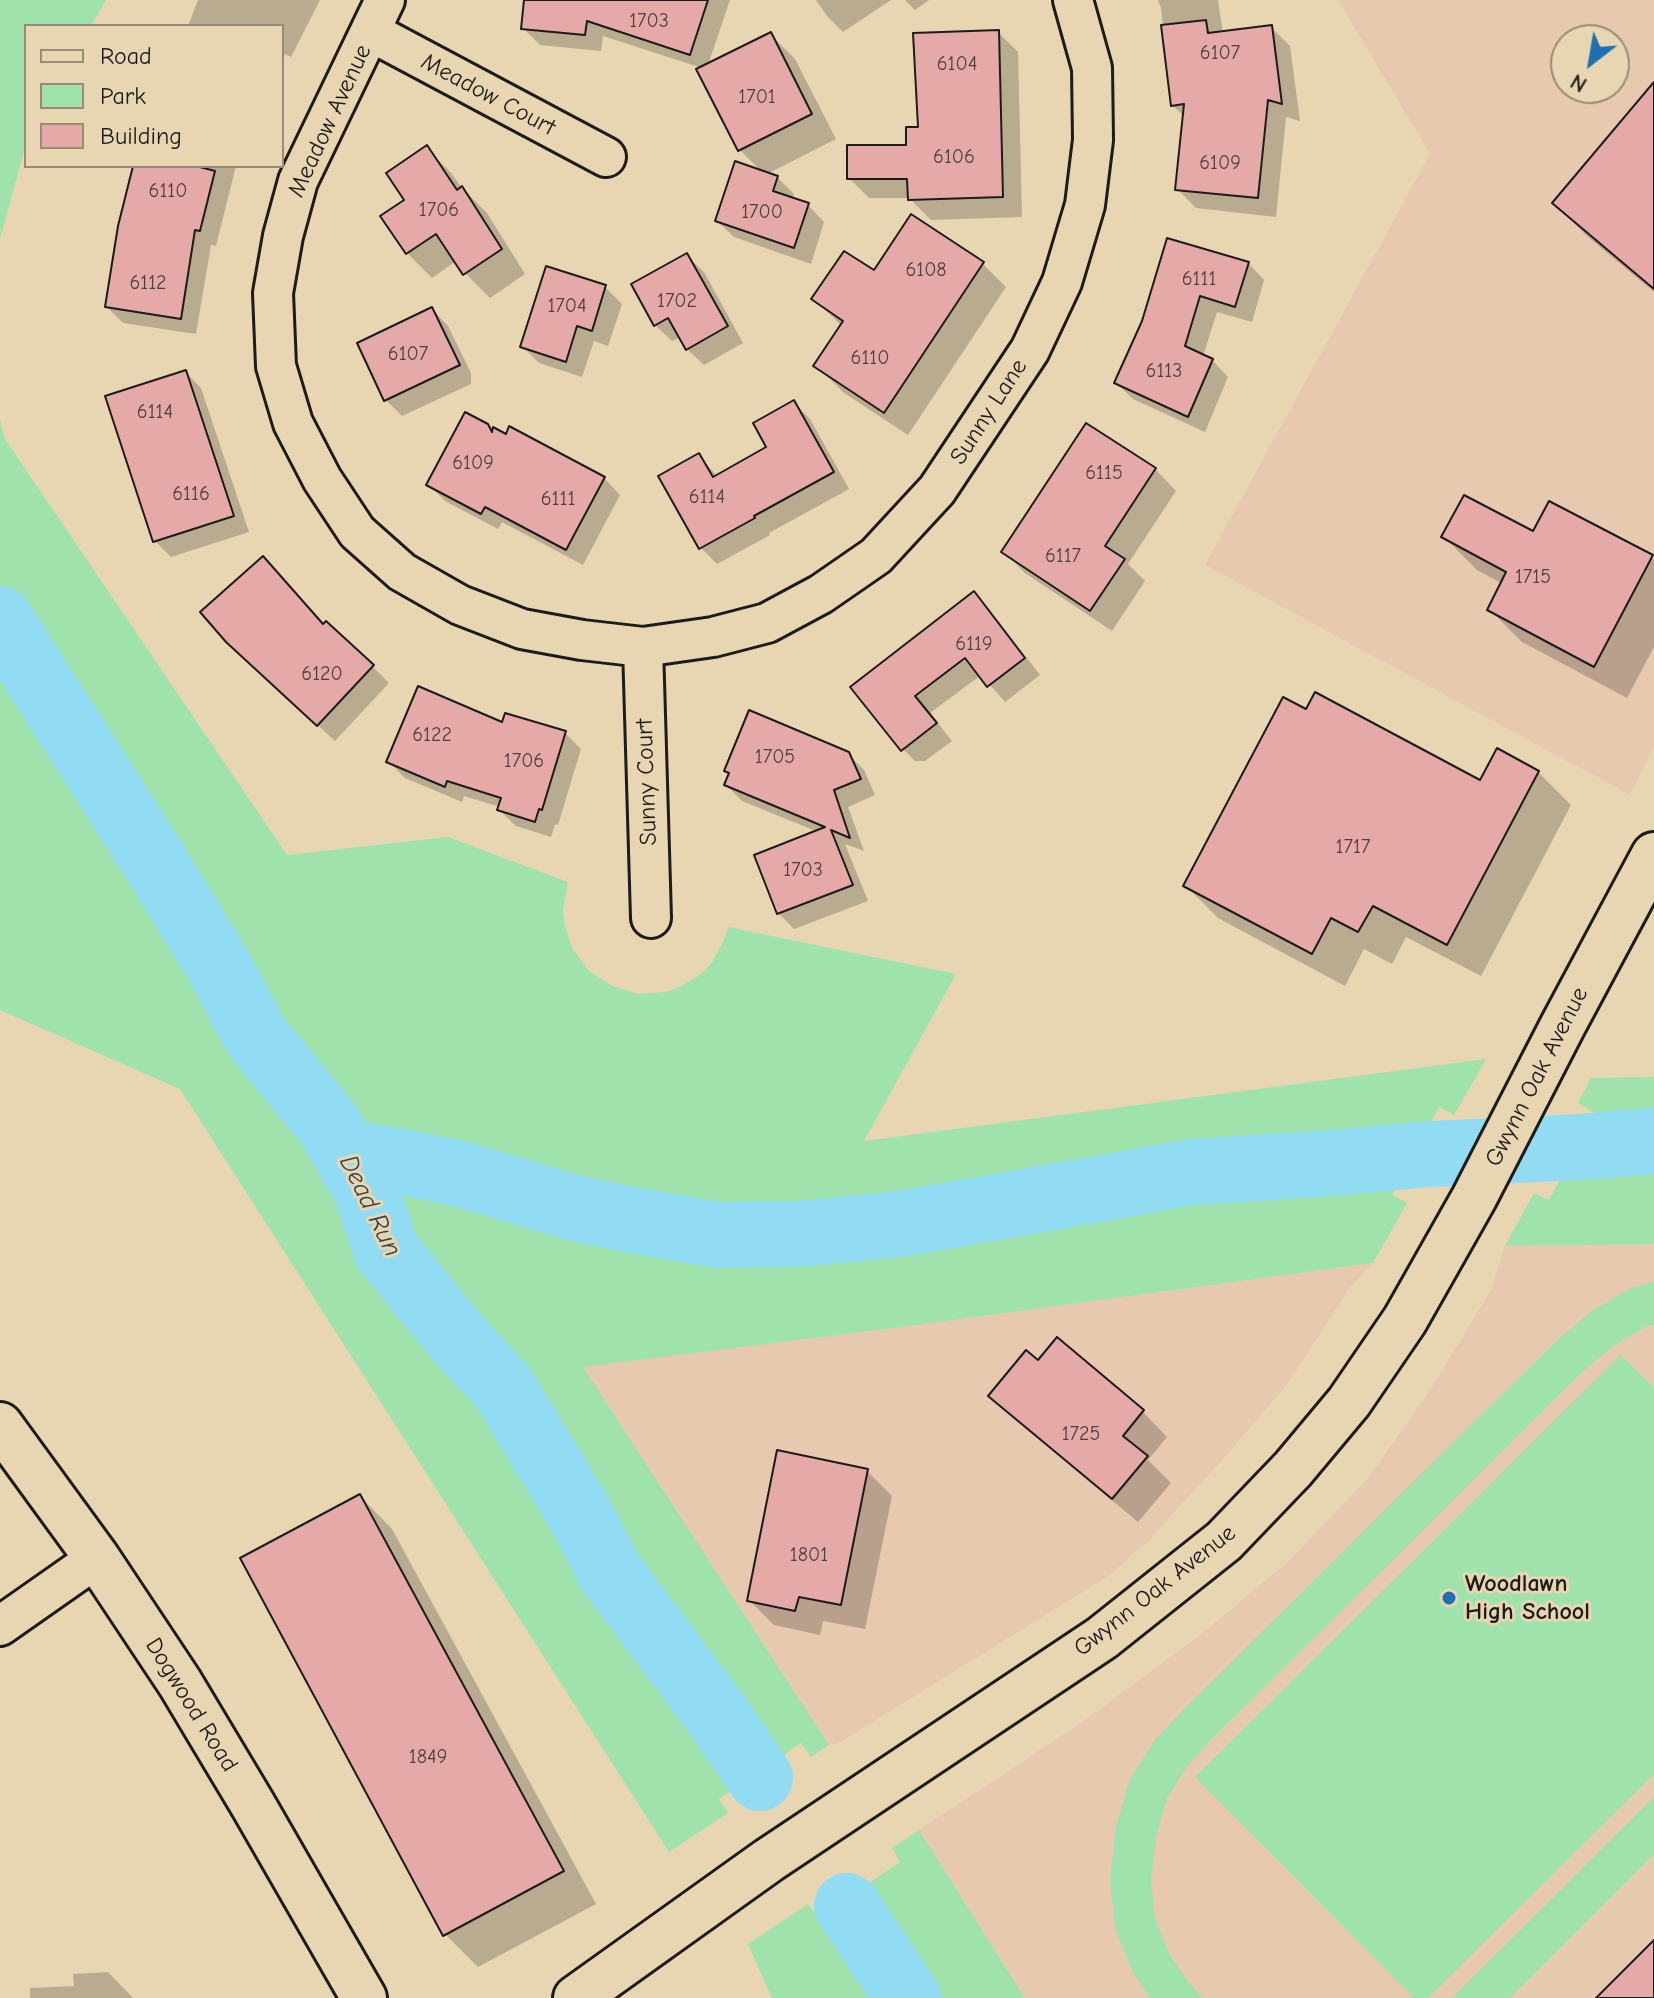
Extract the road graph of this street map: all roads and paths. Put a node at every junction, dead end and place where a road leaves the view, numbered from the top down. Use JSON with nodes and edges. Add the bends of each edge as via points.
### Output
{"nodes":[{"id":1,"x":1073,"y":0,"type":"edge"},
{"id":2,"x":378,"y":16,"type":"edge"},
{"id":3,"x":606,"y":157,"type":"dead end"},
{"id":4,"x":643,"y":647,"type":"junction"},
{"id":5,"x":1654,"y":855,"type":"edge"},
{"id":6,"x":651,"y":918,"type":"dead end"},
{"id":7,"x":0,"y":1425,"type":"edge"},
{"id":8,"x":97,"y":1558,"type":"junction"},
{"id":9,"x":0,"y":1626,"type":"edge"},
{"id":10,"x":364,"y":1998,"type":"edge"},
{"id":11,"x":576,"y":1998,"type":"edge"}],
"edges":[{"from":1,"to":4,"type":"street","name":"Sunny Lane","via":[[1092,68],[1093,140],[1085,205],[1062,282],[1030,350],[937,490],[876,556],[807,602],[767,623]]},
{"from":2,"to":3,"type":"street","name":"Meadow Court"},
{"from":2,"to":4,"type":"street","name":"Meadow Avenue","via":[[298,181],[283,236],[273,293],[276,366],[293,423],[357,532],[402,572],[460,605],[522,629]]},
{"from":4,"to":6,"type":"street","name":"Sunny Court"},
{"from":5,"to":11,"type":"street","name":"Gwynn Oak Avenue","via":[[1405,1320],[1349,1402],[1293,1469],[1224,1541],[1102,1638],[769,1860]]},
{"from":7,"to":8,"type":"street","name":"Dogwood Road"},
{"from":8,"to":9,"type":"street"},
{"from":8,"to":10,"type":"street","name":"Dogwood Road","via":[[180,1683]]}]}
